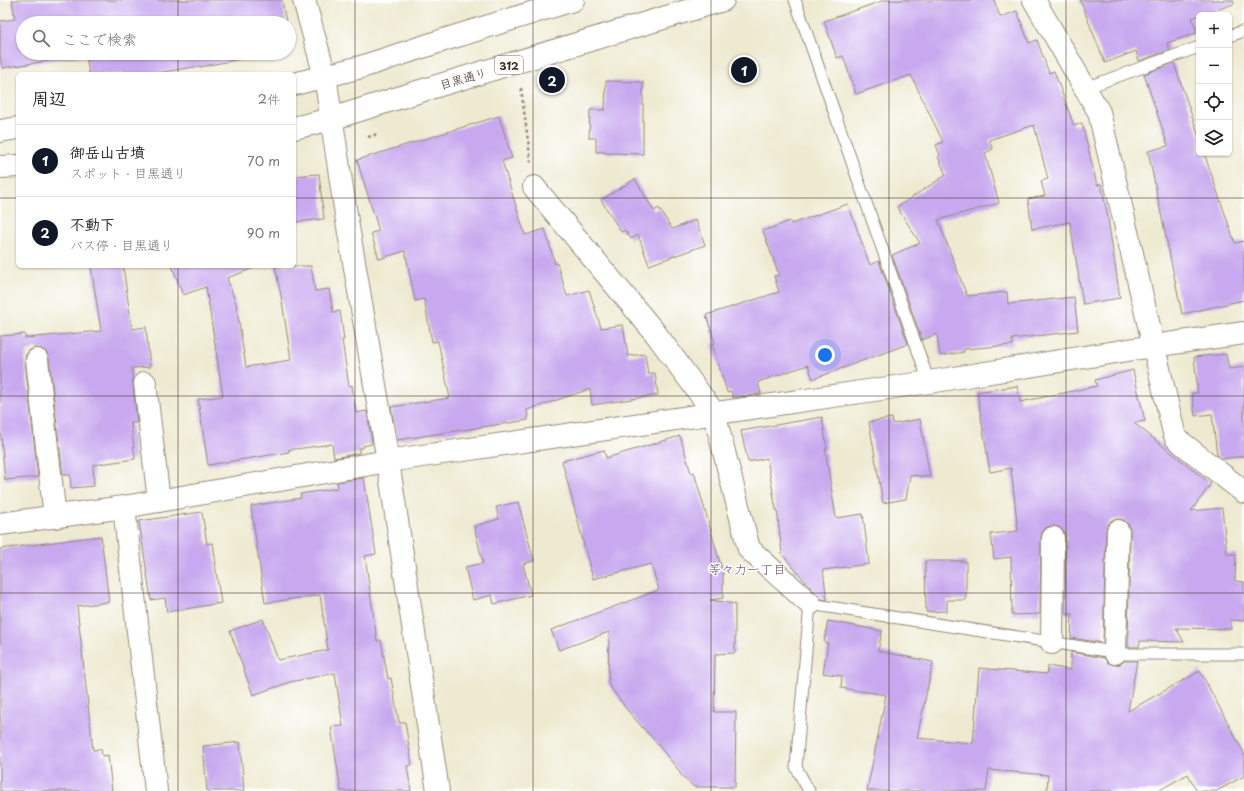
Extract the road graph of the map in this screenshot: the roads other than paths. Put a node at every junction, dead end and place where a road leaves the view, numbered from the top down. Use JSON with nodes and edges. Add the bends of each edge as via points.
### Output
{"nodes":[{"id":1,"x":304,"y":0,"type":"edge"},
{"id":2,"x":573,"y":0,"type":"edge"},
{"id":3,"x":723,"y":0,"type":"edge"},
{"id":4,"x":795,"y":0,"type":"edge"},
{"id":5,"x":1034,"y":0,"type":"edge"},
{"id":6,"x":1244,"y":31,"type":"edge"},
{"id":7,"x":1232,"y":35,"type":"edge"},
{"id":8,"x":1196,"y":48,"type":"edge"},
{"id":9,"x":325,"y":76,"type":"junction"},
{"id":10,"x":296,"y":83,"type":"edge"},
{"id":11,"x":1085,"y":88,"type":"junction"},
{"id":12,"x":331,"y":119,"type":"junction"},
{"id":13,"x":16,"y":128,"type":"edge"},
{"id":14,"x":296,"y":128,"type":"edge"},
{"id":15,"x":0,"y":130,"type":"edge"},
{"id":16,"x":16,"y":166,"type":"edge"},
{"id":17,"x":0,"y":167,"type":"edge"},
{"id":18,"x":534,"y":187,"type":"road end"},
{"id":19,"x":1244,"y":333,"type":"edge"},
{"id":20,"x":1153,"y":346,"type":"junction"},
{"id":21,"x":37,"y":360,"type":"dead end"},
{"id":22,"x":929,"y":382,"type":"junction"},
{"id":23,"x":145,"y":383,"type":"dead end"},
{"id":24,"x":714,"y":413,"type":"junction"},
{"id":25,"x":388,"y":461,"type":"junction"},
{"id":26,"x":1244,"y":492,"type":"edge"},
{"id":27,"x":159,"y":500,"type":"junction"},
{"id":28,"x":124,"y":507,"type":"junction"},
{"id":29,"x":55,"y":517,"type":"junction"},
{"id":30,"x":0,"y":524,"type":"edge"},
{"id":31,"x":1118,"y":531,"type":"dead end"},
{"id":32,"x":1053,"y":538,"type":"dead end"},
{"id":33,"x":810,"y":604,"type":"junction"},
{"id":34,"x":1052,"y":643,"type":"junction"},
{"id":35,"x":1114,"y":653,"type":"junction"},
{"id":36,"x":1244,"y":654,"type":"edge"},
{"id":37,"x":156,"y":791,"type":"edge"},
{"id":38,"x":438,"y":791,"type":"edge"},
{"id":39,"x":809,"y":791,"type":"edge"}],
"edges":[{"from":1,"to":9,"type":"street"},
{"from":2,"to":9,"type":"street"},
{"from":3,"to":12,"type":"street","name":"目黒通り","number":"312"},
{"from":4,"to":22,"type":"lane"},
{"from":5,"to":11,"type":"street"},
{"from":6,"to":7,"type":"lane"},
{"from":8,"to":11,"type":"lane"},
{"from":9,"to":10,"type":"street"},
{"from":9,"to":12,"type":"street"},
{"from":11,"to":20,"type":"street","via":[[1099,112]]},
{"from":12,"to":14,"type":"street","name":"目黒通り","number":"312"},
{"from":12,"to":25,"type":"street"},
{"from":13,"to":15,"type":"street"},
{"from":16,"to":17,"type":"street"},
{"from":18,"to":24,"type":"street","via":[[656,334]]},
{"from":19,"to":20,"type":"street"},
{"from":20,"to":22,"type":"street"},
{"from":20,"to":26,"type":"street","via":[[1176,438]]},
{"from":21,"to":29,"type":"street"},
{"from":22,"to":24,"type":"street"},
{"from":23,"to":27,"type":"street"},
{"from":24,"to":25,"type":"street"},
{"from":24,"to":33,"type":"street","via":[[749,549]]},
{"from":25,"to":27,"type":"street"},
{"from":25,"to":38,"type":"street"},
{"from":27,"to":28,"type":"street"},
{"from":28,"to":29,"type":"street"},
{"from":28,"to":37,"type":"street"},
{"from":29,"to":30,"type":"street"},
{"from":31,"to":35,"type":"street"},
{"from":32,"to":34,"type":"street"},
{"from":33,"to":34,"type":"lane"},
{"from":33,"to":39,"type":"lane","via":[[796,767]]},
{"from":34,"to":35,"type":"lane"},
{"from":35,"to":36,"type":"lane"}]}
